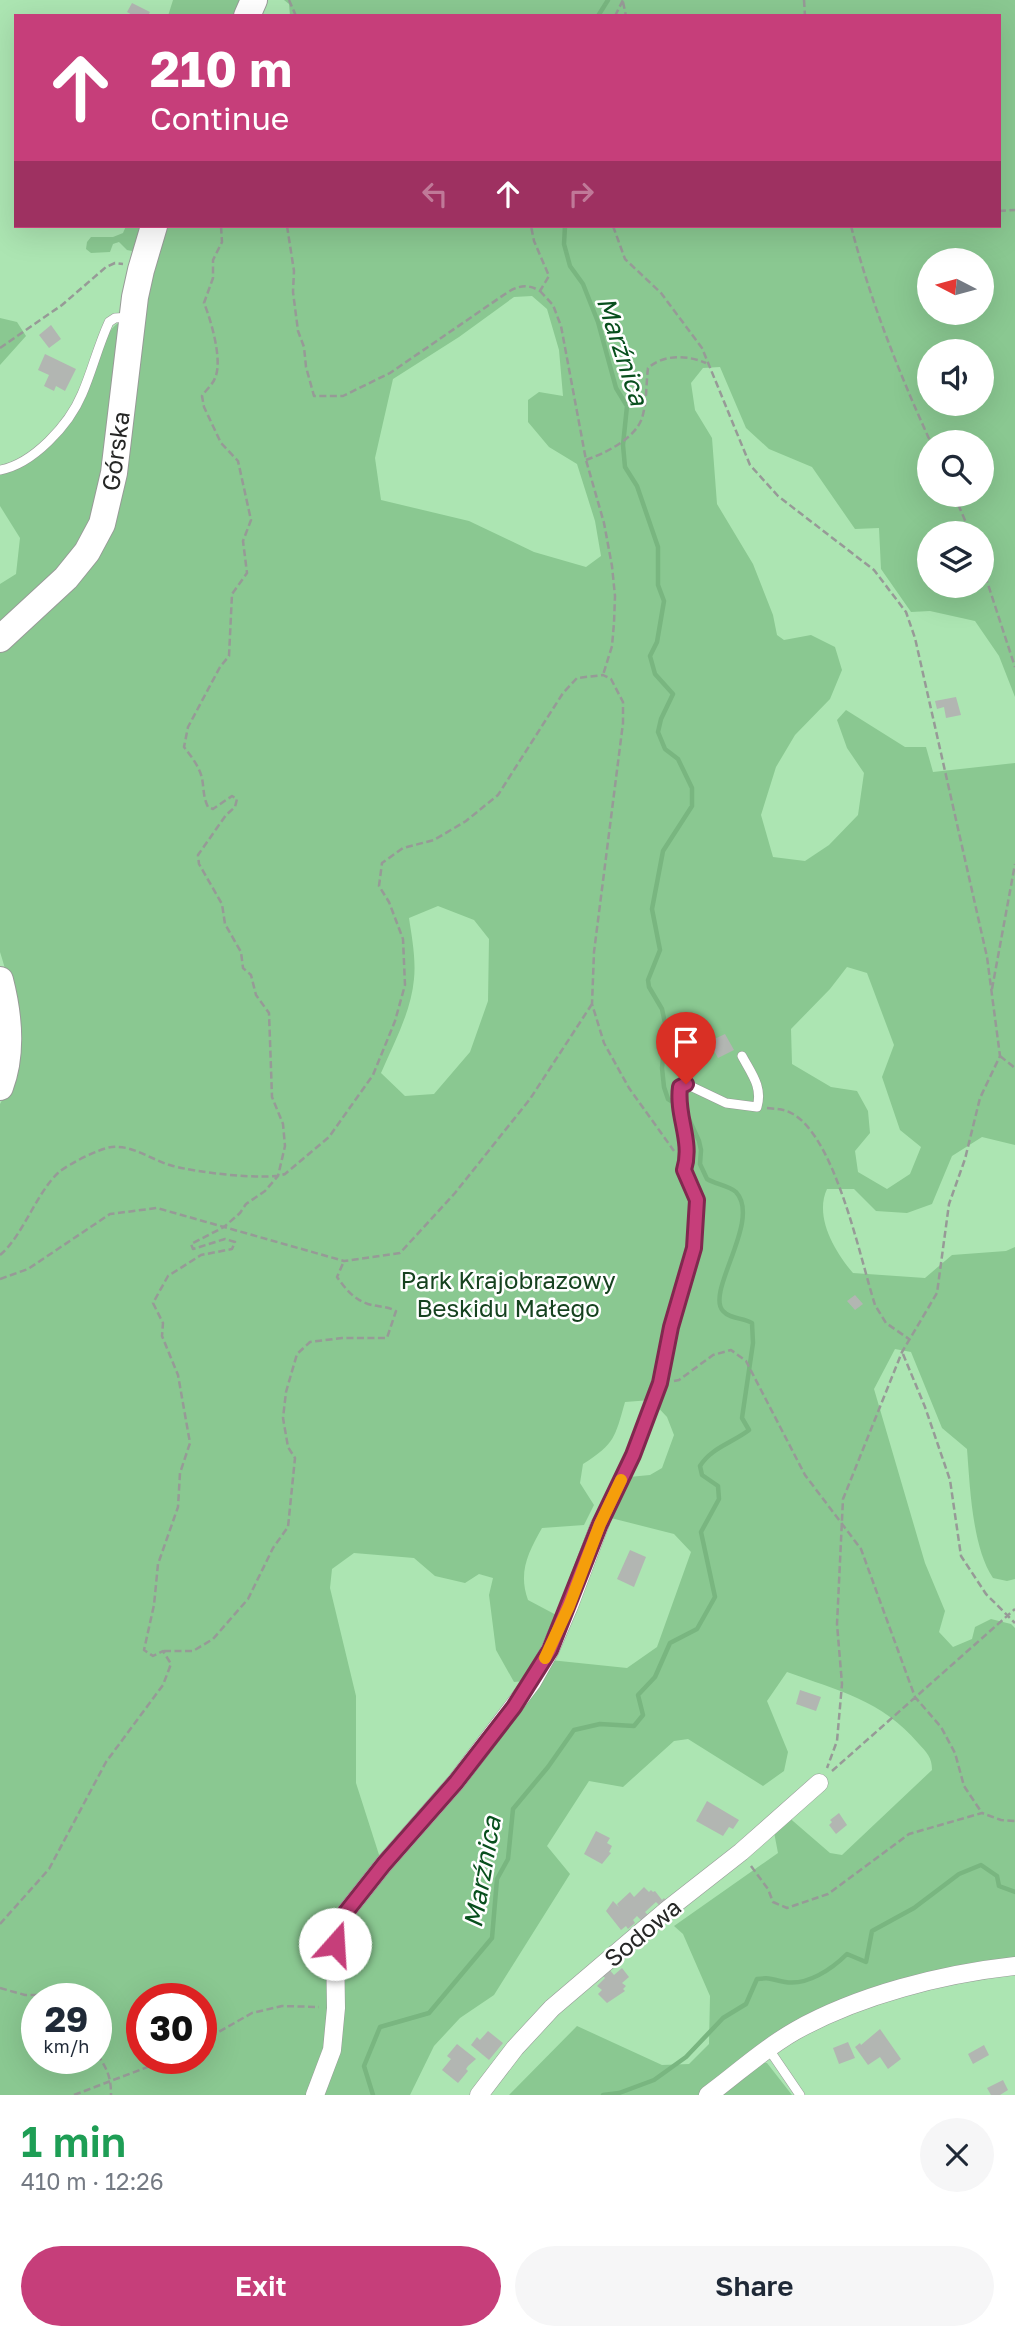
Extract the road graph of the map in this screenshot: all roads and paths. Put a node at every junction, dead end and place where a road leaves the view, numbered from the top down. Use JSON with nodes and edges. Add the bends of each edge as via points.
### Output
{"nodes":[{"id":1,"x":153,"y":228,"type":"edge"},
{"id":2,"x":221,"y":228,"type":"edge"},
{"id":3,"x":287,"y":228,"type":"edge"},
{"id":4,"x":531,"y":228,"type":"edge"},
{"id":5,"x":614,"y":228,"type":"edge"},
{"id":6,"x":852,"y":228,"type":"edge"},
{"id":7,"x":141,"y":270,"type":"junction"},
{"id":8,"x":540,"y":291,"type":"junction"},
{"id":9,"x":132,"y":317,"type":"junction"},
{"id":10,"x":0,"y":348,"type":"edge"},
{"id":11,"x":709,"y":364,"type":"junction"},
{"id":12,"x":925,"y":430,"type":"edge"},
{"id":13,"x":586,"y":460,"type":"junction"},
{"id":14,"x":0,"y":470,"type":"edge"},
{"id":15,"x":992,"y":598,"type":"edge"},
{"id":16,"x":0,"y":639,"type":"edge"},
{"id":17,"x":1015,"y":667,"type":"edge"},
{"id":18,"x":603,"y":675,"type":"junction"},
{"id":19,"x":1015,"y":864,"type":"edge"},
{"id":20,"x":0,"y":980,"type":"edge"},
{"id":21,"x":992,"y":992,"type":"junction"},
{"id":22,"x":592,"y":1004,"type":"junction"},
{"id":23,"x":742,"y":1056,"type":"dead end"},
{"id":24,"x":1000,"y":1056,"type":"junction"},
{"id":25,"x":1015,"y":1068,"type":"edge"},
{"id":26,"x":0,"y":1087,"type":"edge"},
{"id":27,"x":757,"y":1107,"type":"junction"},
{"id":28,"x":684,"y":1170,"type":"junction"},
{"id":29,"x":278,"y":1176,"type":"junction"},
{"id":30,"x":224,"y":1227,"type":"junction"},
{"id":31,"x":0,"y":1255,"type":"edge"},
{"id":32,"x":344,"y":1261,"type":"junction"},
{"id":33,"x":0,"y":1279,"type":"edge"},
{"id":34,"x":909,"y":1339,"type":"junction"},
{"id":35,"x":902,"y":1352,"type":"junction"},
{"id":36,"x":660,"y":1383,"type":"junction"},
{"id":37,"x":842,"y":1521,"type":"junction"},
{"id":38,"x":600,"y":1524,"type":"joint"},
{"id":39,"x":1015,"y":1609,"type":"edge"},
{"id":40,"x":1007,"y":1616,"type":"junction"},
{"id":41,"x":1015,"y":1622,"type":"edge"},
{"id":42,"x":163,"y":1650,"type":"junction"},
{"id":43,"x":915,"y":1697,"type":"junction"},
{"id":44,"x":819,"y":1783,"type":"junction"},
{"id":45,"x":982,"y":1813,"type":"junction"},
{"id":46,"x":1015,"y":1821,"type":"edge"},
{"id":47,"x":741,"y":1852,"type":"junction"},
{"id":48,"x":0,"y":1924,"type":"edge"},
{"id":49,"x":1015,"y":1966,"type":"edge"},
{"id":50,"x":0,"y":1988,"type":"edge"},
{"id":51,"x":21,"y":1994,"type":"edge"},
{"id":52,"x":336,"y":2008,"type":"junction"},
{"id":53,"x":217,"y":2033,"type":"edge"},
{"id":54,"x":768,"y":2048,"type":"junction"},
{"id":55,"x":109,"y":2074,"type":"edge"},
{"id":56,"x":129,"y":2074,"type":"edge"},
{"id":57,"x":111,"y":2081,"type":"junction"},
{"id":58,"x":74,"y":2095,"type":"edge"},
{"id":59,"x":111,"y":2095,"type":"edge"},
{"id":60,"x":315,"y":2095,"type":"edge"},
{"id":61,"x":479,"y":2095,"type":"edge"},
{"id":62,"x":708,"y":2095,"type":"edge"},
{"id":63,"x":800,"y":2095,"type":"edge"}],
"edges":[{"from":1,"to":7,"type":"street","name":"Górska"},
{"from":2,"to":29,"type":"path","via":[[222,242],[213,260],[214,278],[204,303],[219,367],[202,396],[221,443],[237,461],[251,520],[243,541],[247,573],[232,594],[229,656],[188,727],[184,747],[202,778],[208,807],[213,809],[232,796],[237,799],[198,855],[222,904],[243,968],[269,1013],[272,1097],[283,1124],[285,1146]]},
{"from":3,"to":8,"type":"path","via":[[298,331],[314,396],[343,396],[390,373],[519,286]]},
{"from":4,"to":8,"type":"path","via":[[550,276]]},
{"from":5,"to":11,"type":"path","via":[[625,259],[661,293]]},
{"from":6,"to":12,"type":"path","via":[[863,274]]},
{"from":7,"to":9,"type":"street","name":"Górska"},
{"from":7,"to":10,"type":"path","via":[[120,264],[106,267]]},
{"from":8,"to":13,"type":"path","via":[[553,305],[561,326]]},
{"from":9,"to":14,"type":"lane","via":[[109,322],[81,398],[51,438],[23,462]]},
{"from":9,"to":16,"type":"street","name":"Górska","via":[[114,473],[102,524],[88,552],[66,578]]},
{"from":11,"to":13,"type":"path","via":[[695,358],[660,358],[648,368],[642,418],[635,430],[605,453]]},
{"from":11,"to":21,"type":"path","via":[[750,465],[778,496],[874,570],[906,612]]},
{"from":13,"to":18,"type":"path","via":[[604,523],[615,596],[612,646]]},
{"from":15,"to":17,"type":"path"},
{"from":18,"to":22,"type":"path","via":[[618,689],[623,723],[594,952]]},
{"from":18,"to":29,"type":"path","via":[[578,678],[562,693],[498,795],[434,840],[403,848],[382,863],[379,886],[402,939],[405,985],[395,1021],[373,1075],[329,1137]]},
{"from":19,"to":21,"type":"path"},
{"from":20,"to":26,"type":"street","via":[[8,1044]]},
{"from":21,"to":24,"type":"path"},
{"from":22,"to":28,"type":"path","via":[[604,1043]]},
{"from":22,"to":32,"type":"path","via":[[530,1099],[400,1253]]},
{"from":23,"to":27,"type":"lane","via":[[758,1085]]},
{"from":24,"to":25,"type":"path"},
{"from":24,"to":34,"type":"path","via":[[979,1098],[949,1204],[937,1293]]},
{"from":27,"to":28,"type":"lane","via":[[726,1103],[686,1084],[680,1087],[681,1120],[688,1142]]},
{"from":27,"to":34,"type":"path","via":[[796,1115],[826,1153],[875,1305],[886,1323]]},
{"from":28,"to":36,"type":"lane","via":[[697,1200],[694,1248]]},
{"from":29,"to":30,"type":"path"},
{"from":29,"to":31,"type":"path","via":[[173,1167],[111,1147],[60,1172]]},
{"from":30,"to":32,"type":"path"},
{"from":30,"to":33,"type":"path","via":[[158,1208],[110,1214],[28,1269]]},
{"from":30,"to":42,"type":"path","via":[[191,1244],[192,1249],[225,1239],[235,1242],[232,1249],[201,1255],[168,1276],[153,1303],[178,1375],[190,1443],[180,1473],[178,1507],[158,1564],[144,1650],[153,1656]]},
{"from":32,"to":42,"type":"path","via":[[337,1277],[350,1294],[396,1311],[387,1338],[310,1342],[297,1354],[283,1418],[288,1447],[295,1458],[288,1527],[248,1599],[213,1639],[193,1651]]},
{"from":34,"to":35,"type":"path"},
{"from":35,"to":37,"type":"path","via":[[843,1499]]},
{"from":35,"to":40,"type":"path","via":[[950,1480],[961,1556]]},
{"from":36,"to":37,"type":"path","via":[[679,1380],[713,1355],[731,1350],[746,1362],[805,1475]]},
{"from":36,"to":38,"type":"lane"},
{"from":37,"to":43,"type":"path","via":[[861,1549]]},
{"from":37,"to":44,"type":"path","via":[[837,1624],[842,1684],[836,1741]]},
{"from":38,"to":52,"type":"street","via":[[550,1650],[532,1682],[456,1782],[346,1912],[335,1944]]},
{"from":39,"to":40,"type":"path"},
{"from":40,"to":41,"type":"path"},
{"from":40,"to":43,"type":"path"},
{"from":42,"to":48,"type":"path","via":[[171,1664],[163,1685],[106,1762],[49,1868]]},
{"from":43,"to":44,"type":"path"},
{"from":43,"to":45,"type":"path","via":[[941,1727],[964,1786]]},
{"from":44,"to":47,"type":"street","name":"Sodowa"},
{"from":45,"to":46,"type":"path"},
{"from":45,"to":47,"type":"path","via":[[909,1834],[828,1894],[787,1908],[773,1902]]},
{"from":47,"to":61,"type":"street","name":"Sodowa","via":[[552,2008]]},
{"from":49,"to":54,"type":"street","via":[[935,1979],[885,1994],[824,2017]]},
{"from":50,"to":51,"type":"path"},
{"from":52,"to":53,"type":"path","via":[[282,2006],[252,2014]]},
{"from":52,"to":60,"type":"street","via":[[332,2050]]},
{"from":54,"to":62,"type":"street"},
{"from":54,"to":63,"type":"lane"},
{"from":55,"to":57,"type":"path"},
{"from":56,"to":57,"type":"path"},
{"from":57,"to":58,"type":"path"},
{"from":57,"to":59,"type":"path"}]}
